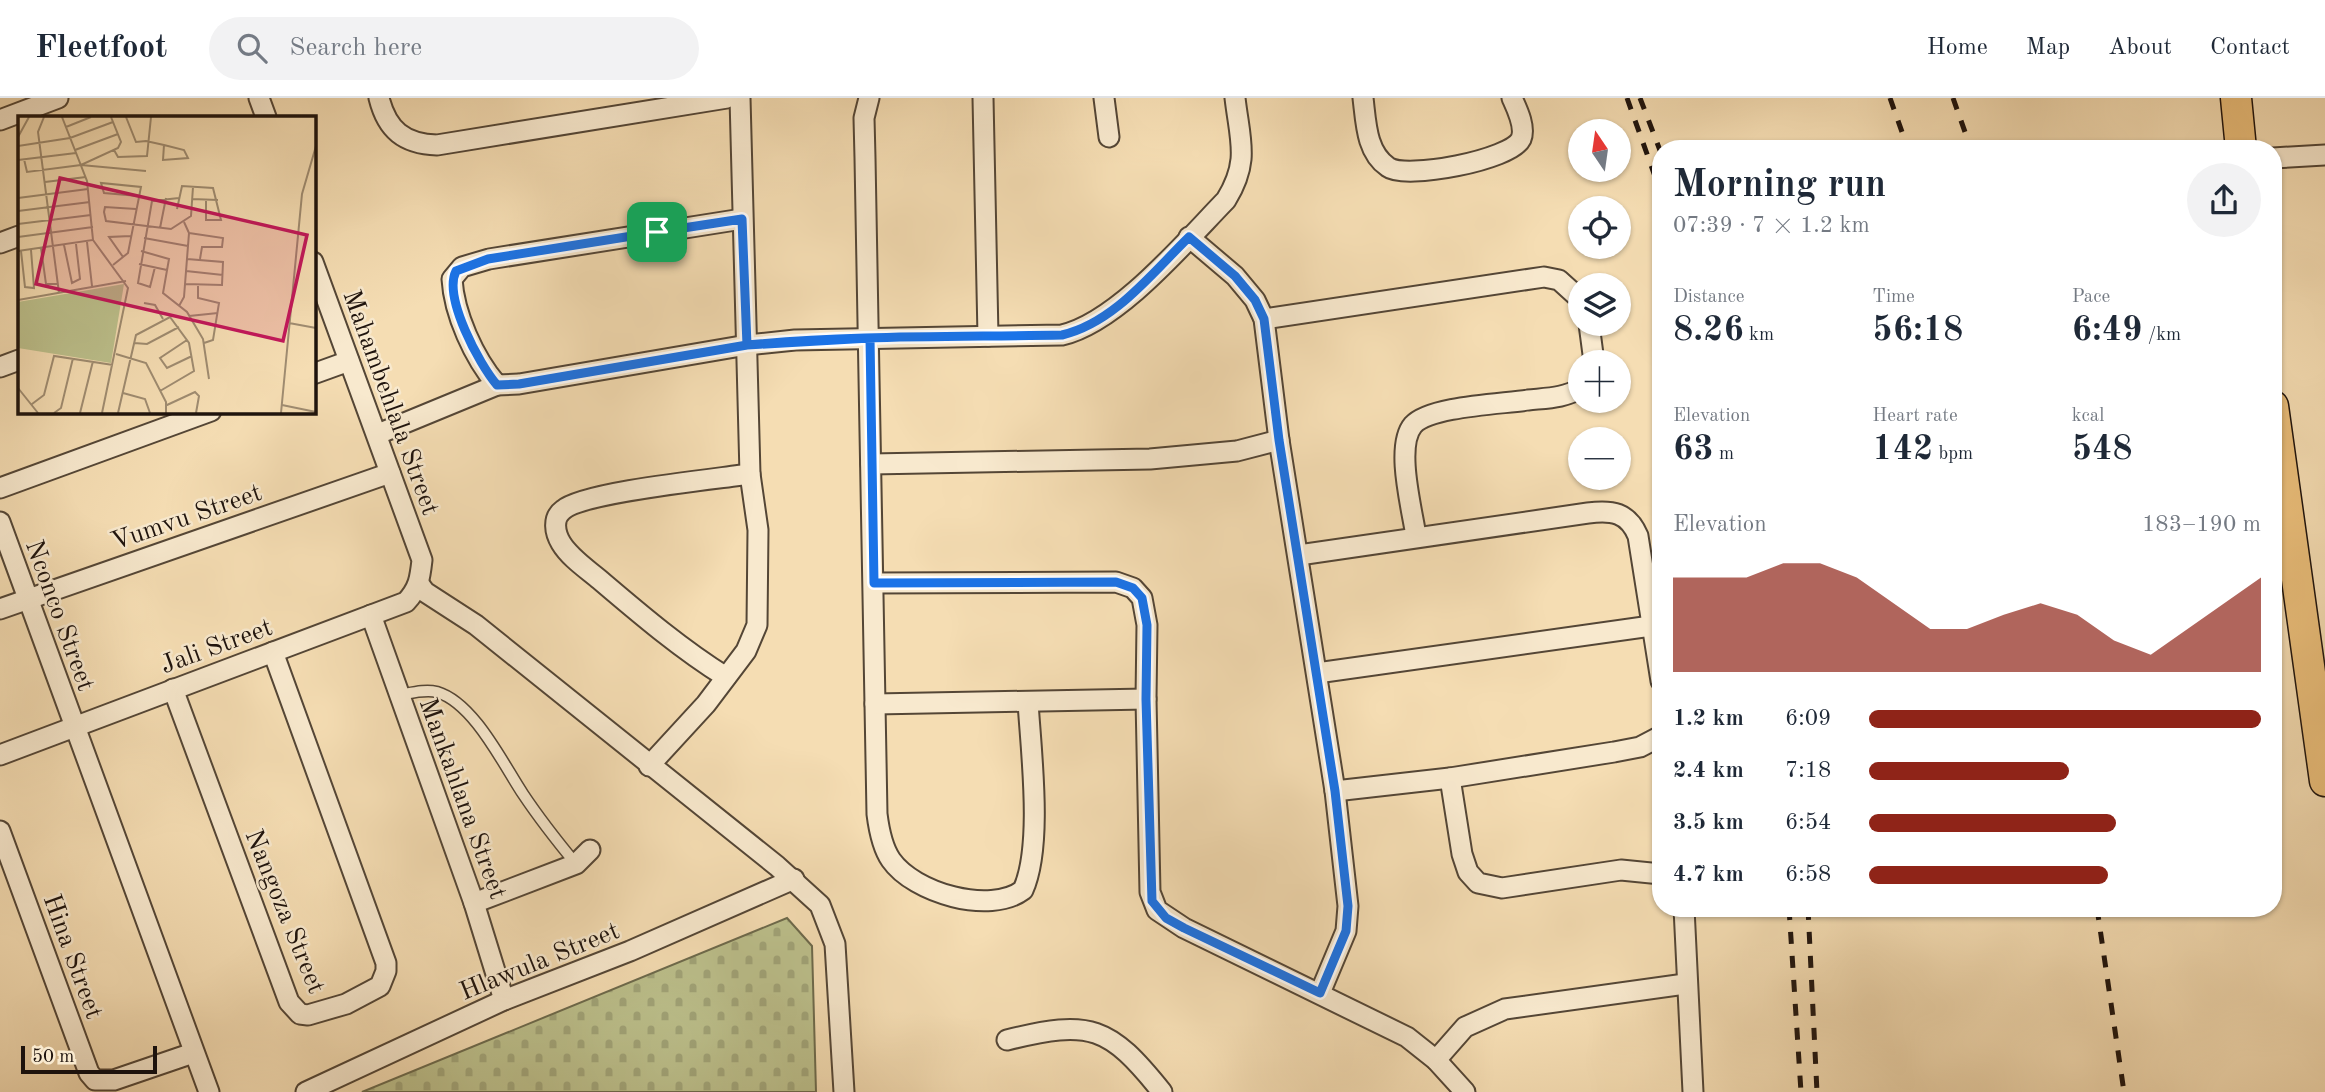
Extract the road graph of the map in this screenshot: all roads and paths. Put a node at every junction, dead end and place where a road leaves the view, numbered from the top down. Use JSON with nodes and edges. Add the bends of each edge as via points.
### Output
{"nodes":[{"id":1,"x":58,"y":98,"type":"edge"},
{"id":2,"x":259,"y":98,"type":"edge"},
{"id":3,"x":379,"y":98,"type":"edge"},
{"id":4,"x":727,"y":98,"type":"edge"},
{"id":5,"x":740,"y":98,"type":"edge"},
{"id":6,"x":869,"y":98,"type":"edge"},
{"id":7,"x":983,"y":98,"type":"edge"},
{"id":8,"x":1104,"y":98,"type":"edge"},
{"id":9,"x":1235,"y":98,"type":"edge"},
{"id":10,"x":1363,"y":98,"type":"edge"},
{"id":11,"x":1511,"y":98,"type":"edge"},
{"id":12,"x":2236,"y":98,"type":"edge"},
{"id":13,"x":266,"y":116,"type":"edge"},
{"id":14,"x":0,"y":120,"type":"edge"},
{"id":15,"x":1108,"y":137,"type":"dead end"},
{"id":16,"x":2240,"y":140,"type":"edge"},
{"id":17,"x":2325,"y":155,"type":"edge"},
{"id":18,"x":2282,"y":157,"type":"edge"},
{"id":19,"x":742,"y":219,"type":"junction"},
{"id":20,"x":18,"y":236,"type":"edge"},
{"id":21,"x":1189,"y":237,"type":"junction"},
{"id":22,"x":0,"y":243,"type":"edge"},
{"id":23,"x":315,"y":268,"type":"edge"},
{"id":24,"x":1568,"y":288,"type":"edge"},
{"id":25,"x":1264,"y":319,"type":"junction"},
{"id":26,"x":988,"y":336,"type":"junction"},
{"id":27,"x":870,"y":338,"type":"junction"},
{"id":28,"x":747,"y":345,"type":"junction"},
{"id":29,"x":18,"y":360,"type":"edge"},
{"id":30,"x":349,"y":361,"type":"junction"},
{"id":31,"x":0,"y":367,"type":"edge"},
{"id":32,"x":315,"y":373,"type":"edge"},
{"id":33,"x":497,"y":385,"type":"junction"},
{"id":34,"x":1568,"y":393,"type":"edge"},
{"id":35,"x":206,"y":413,"type":"edge"},
{"id":36,"x":378,"y":434,"type":"junction"},
{"id":37,"x":1279,"y":440,"type":"junction"},
{"id":38,"x":872,"y":464,"type":"junction"},
{"id":39,"x":2282,"y":471,"type":"edge"},
{"id":40,"x":390,"y":473,"type":"junction"},
{"id":41,"x":750,"y":474,"type":"junction"},
{"id":42,"x":0,"y":488,"type":"edge"},
{"id":43,"x":0,"y":522,"type":"edge"},
{"id":44,"x":1416,"y":536,"type":"junction"},
{"id":45,"x":1300,"y":555,"type":"junction"},
{"id":46,"x":874,"y":583,"type":"junction"},
{"id":47,"x":419,"y":584,"type":"junction"},
{"id":48,"x":26,"y":599,"type":"junction"},
{"id":49,"x":0,"y":609,"type":"edge"},
{"id":50,"x":371,"y":615,"type":"junction"},
{"id":51,"x":1651,"y":626,"type":"junction"},
{"id":52,"x":1652,"y":632,"type":"edge"},
{"id":53,"x":273,"y":652,"type":"junction"},
{"id":54,"x":1317,"y":673,"type":"junction"},
{"id":55,"x":726,"y":677,"type":"junction"},
{"id":56,"x":173,"y":689,"type":"junction"},
{"id":57,"x":400,"y":695,"type":"junction"},
{"id":58,"x":1146,"y":699,"type":"junction"},
{"id":59,"x":1028,"y":702,"type":"junction"},
{"id":60,"x":875,"y":704,"type":"junction"},
{"id":61,"x":73,"y":726,"type":"junction"},
{"id":62,"x":1652,"y":741,"type":"edge"},
{"id":63,"x":0,"y":755,"type":"edge"},
{"id":64,"x":649,"y":766,"type":"junction"},
{"id":65,"x":1450,"y":778,"type":"junction"},
{"id":66,"x":2325,"y":781,"type":"edge"},
{"id":67,"x":1335,"y":791,"type":"junction"},
{"id":68,"x":0,"y":831,"type":"edge"},
{"id":69,"x":583,"y":857,"type":"joint"},
{"id":70,"x":1652,"y":873,"type":"edge"},
{"id":71,"x":794,"y":879,"type":"junction"},
{"id":72,"x":474,"y":903,"type":"junction"},
{"id":73,"x":1684,"y":917,"type":"edge"},
{"id":74,"x":1685,"y":984,"type":"junction"},
{"id":75,"x":1320,"y":993,"type":"junction"},
{"id":76,"x":504,"y":1000,"type":"junction"},
{"id":77,"x":1007,"y":1040,"type":"dead end"},
{"id":78,"x":193,"y":1053,"type":"junction"},
{"id":79,"x":1436,"y":1060,"type":"junction"},
{"id":80,"x":209,"y":1092,"type":"edge"},
{"id":81,"x":306,"y":1092,"type":"edge"},
{"id":82,"x":844,"y":1092,"type":"edge"},
{"id":83,"x":1163,"y":1092,"type":"edge"},
{"id":84,"x":1465,"y":1092,"type":"edge"},
{"id":85,"x":1693,"y":1092,"type":"edge"}],
"edges":[{"from":1,"to":14,"type":"street"},
{"from":2,"to":13,"type":"street"},
{"from":3,"to":4,"type":"street","via":[[391,127],[404,139],[436,145]]},
{"from":5,"to":19,"type":"street"},
{"from":6,"to":27,"type":"street","via":[[864,118]]},
{"from":7,"to":26,"type":"street"},
{"from":8,"to":15,"type":"street"},
{"from":9,"to":21,"type":"street","via":[[1242,159],[1238,180],[1226,200]]},
{"from":10,"to":11,"type":"street","via":[[1374,154],[1390,169],[1410,172],[1494,158],[1511,150],[1523,130]]},
{"from":12,"to":16,"type":"main road"},
{"from":17,"to":18,"type":"street"},
{"from":19,"to":28,"type":"street"},
{"from":19,"to":33,"type":"street","via":[[488,259],[456,271],[452,279],[456,308]]},
{"from":20,"to":22,"type":"street"},
{"from":21,"to":25,"type":"street","via":[[1235,276]]},
{"from":21,"to":26,"type":"street","via":[[1113,310],[1081,330],[1062,335]]},
{"from":23,"to":30,"type":"street","name":"Mahambehlala Street"},
{"from":24,"to":25,"type":"street","via":[[1559,280],[1544,278]]},
{"from":25,"to":37,"type":"street"},
{"from":26,"to":27,"type":"street"},
{"from":27,"to":28,"type":"street"},
{"from":27,"to":38,"type":"street"},
{"from":28,"to":33,"type":"street"},
{"from":28,"to":41,"type":"street"},
{"from":29,"to":31,"type":"street"},
{"from":30,"to":32,"type":"street"},
{"from":30,"to":36,"type":"street","name":"Mahambehlala Street"},
{"from":33,"to":36,"type":"street"},
{"from":34,"to":44,"type":"street","via":[[1455,410],[1424,417],[1413,425],[1405,460]]},
{"from":35,"to":42,"type":"street"},
{"from":36,"to":40,"type":"street","name":"Mahambehlala Street"},
{"from":37,"to":38,"type":"street","via":[[1237,451],[1150,459]]},
{"from":37,"to":45,"type":"street"},
{"from":38,"to":46,"type":"street"},
{"from":39,"to":66,"type":"main road"},
{"from":40,"to":47,"type":"street","name":"Mahambehlala Street","via":[[422,560]]},
{"from":40,"to":48,"type":"street","name":"Vumvu Street"},
{"from":41,"to":55,"type":"street","via":[[758,530],[757,625],[746,651]]},
{"from":41,"to":55,"type":"street","via":[[581,501],[556,517],[561,543],[575,558],[639,613]]},
{"from":43,"to":48,"type":"street","name":"Nconco Street"},
{"from":44,"to":45,"type":"street"},
{"from":44,"to":51,"type":"street","via":[[1599,511],[1625,515],[1638,536]]},
{"from":45,"to":54,"type":"street"},
{"from":46,"to":58,"type":"street","via":[[1125,584],[1142,598],[1146,611]]},
{"from":46,"to":60,"type":"street"},
{"from":47,"to":50,"type":"street","name":"Jali Street","via":[[406,602]]},
{"from":47,"to":64,"type":"street"},
{"from":48,"to":49,"type":"street","name":"Vumvu Street"},
{"from":48,"to":61,"type":"street","name":"Nconco Street"},
{"from":50,"to":53,"type":"street","name":"Jali Street"},
{"from":50,"to":57,"type":"street","name":"Mankahlana Street"},
{"from":51,"to":52,"type":"street"},
{"from":51,"to":54,"type":"street"},
{"from":53,"to":56,"type":"street","name":"Jali Street"},
{"from":53,"to":56,"type":"street","name":"Nangoza Street","via":[[386,963],[383,979],[374,991],[316,1015],[300,1013],[289,1002]]},
{"from":54,"to":67,"type":"street"},
{"from":55,"to":64,"type":"street"},
{"from":56,"to":61,"type":"street","name":"Jali Street"},
{"from":57,"to":69,"type":"lane","via":[[439,692],[468,715],[523,794]]},
{"from":57,"to":72,"type":"street","name":"Mankahlana Street"},
{"from":58,"to":59,"type":"street"},
{"from":58,"to":75,"type":"street","via":[[1150,892],[1157,910],[1184,928]]},
{"from":59,"to":60,"type":"street"},
{"from":59,"to":60,"type":"street","via":[[1033,844],[1029,876],[1015,895],[989,900],[928,889],[891,860],[877,814]]},
{"from":61,"to":63,"type":"street","name":"Jali Street"},
{"from":61,"to":78,"type":"street","name":"Nconco Street"},
{"from":62,"to":65,"type":"street","via":[[1640,747]]},
{"from":64,"to":71,"type":"street"},
{"from":65,"to":67,"type":"street"},
{"from":65,"to":70,"type":"street","via":[[1462,854],[1478,883],[1502,888],[1621,870]]},
{"from":67,"to":75,"type":"street","via":[[1348,920]]},
{"from":68,"to":78,"type":"street","name":"Hina Street","via":[[95,1080],[114,1080]]},
{"from":69,"to":72,"type":"street"},
{"from":71,"to":76,"type":"street","name":"Hlawula Street"},
{"from":71,"to":82,"type":"street","via":[[820,905],[835,944]]},
{"from":72,"to":76,"type":"street","name":"Mankahlana Street"},
{"from":73,"to":74,"type":"street"},
{"from":74,"to":79,"type":"street","via":[[1505,1009],[1465,1027]]},
{"from":74,"to":85,"type":"street"},
{"from":75,"to":79,"type":"street","via":[[1407,1037]]},
{"from":76,"to":81,"type":"street","name":"Hlawula Street"},
{"from":77,"to":83,"type":"street","via":[[1059,1029],[1097,1033],[1122,1046]]},
{"from":78,"to":80,"type":"street","name":"Nconco Street"},
{"from":79,"to":84,"type":"street"}]}
